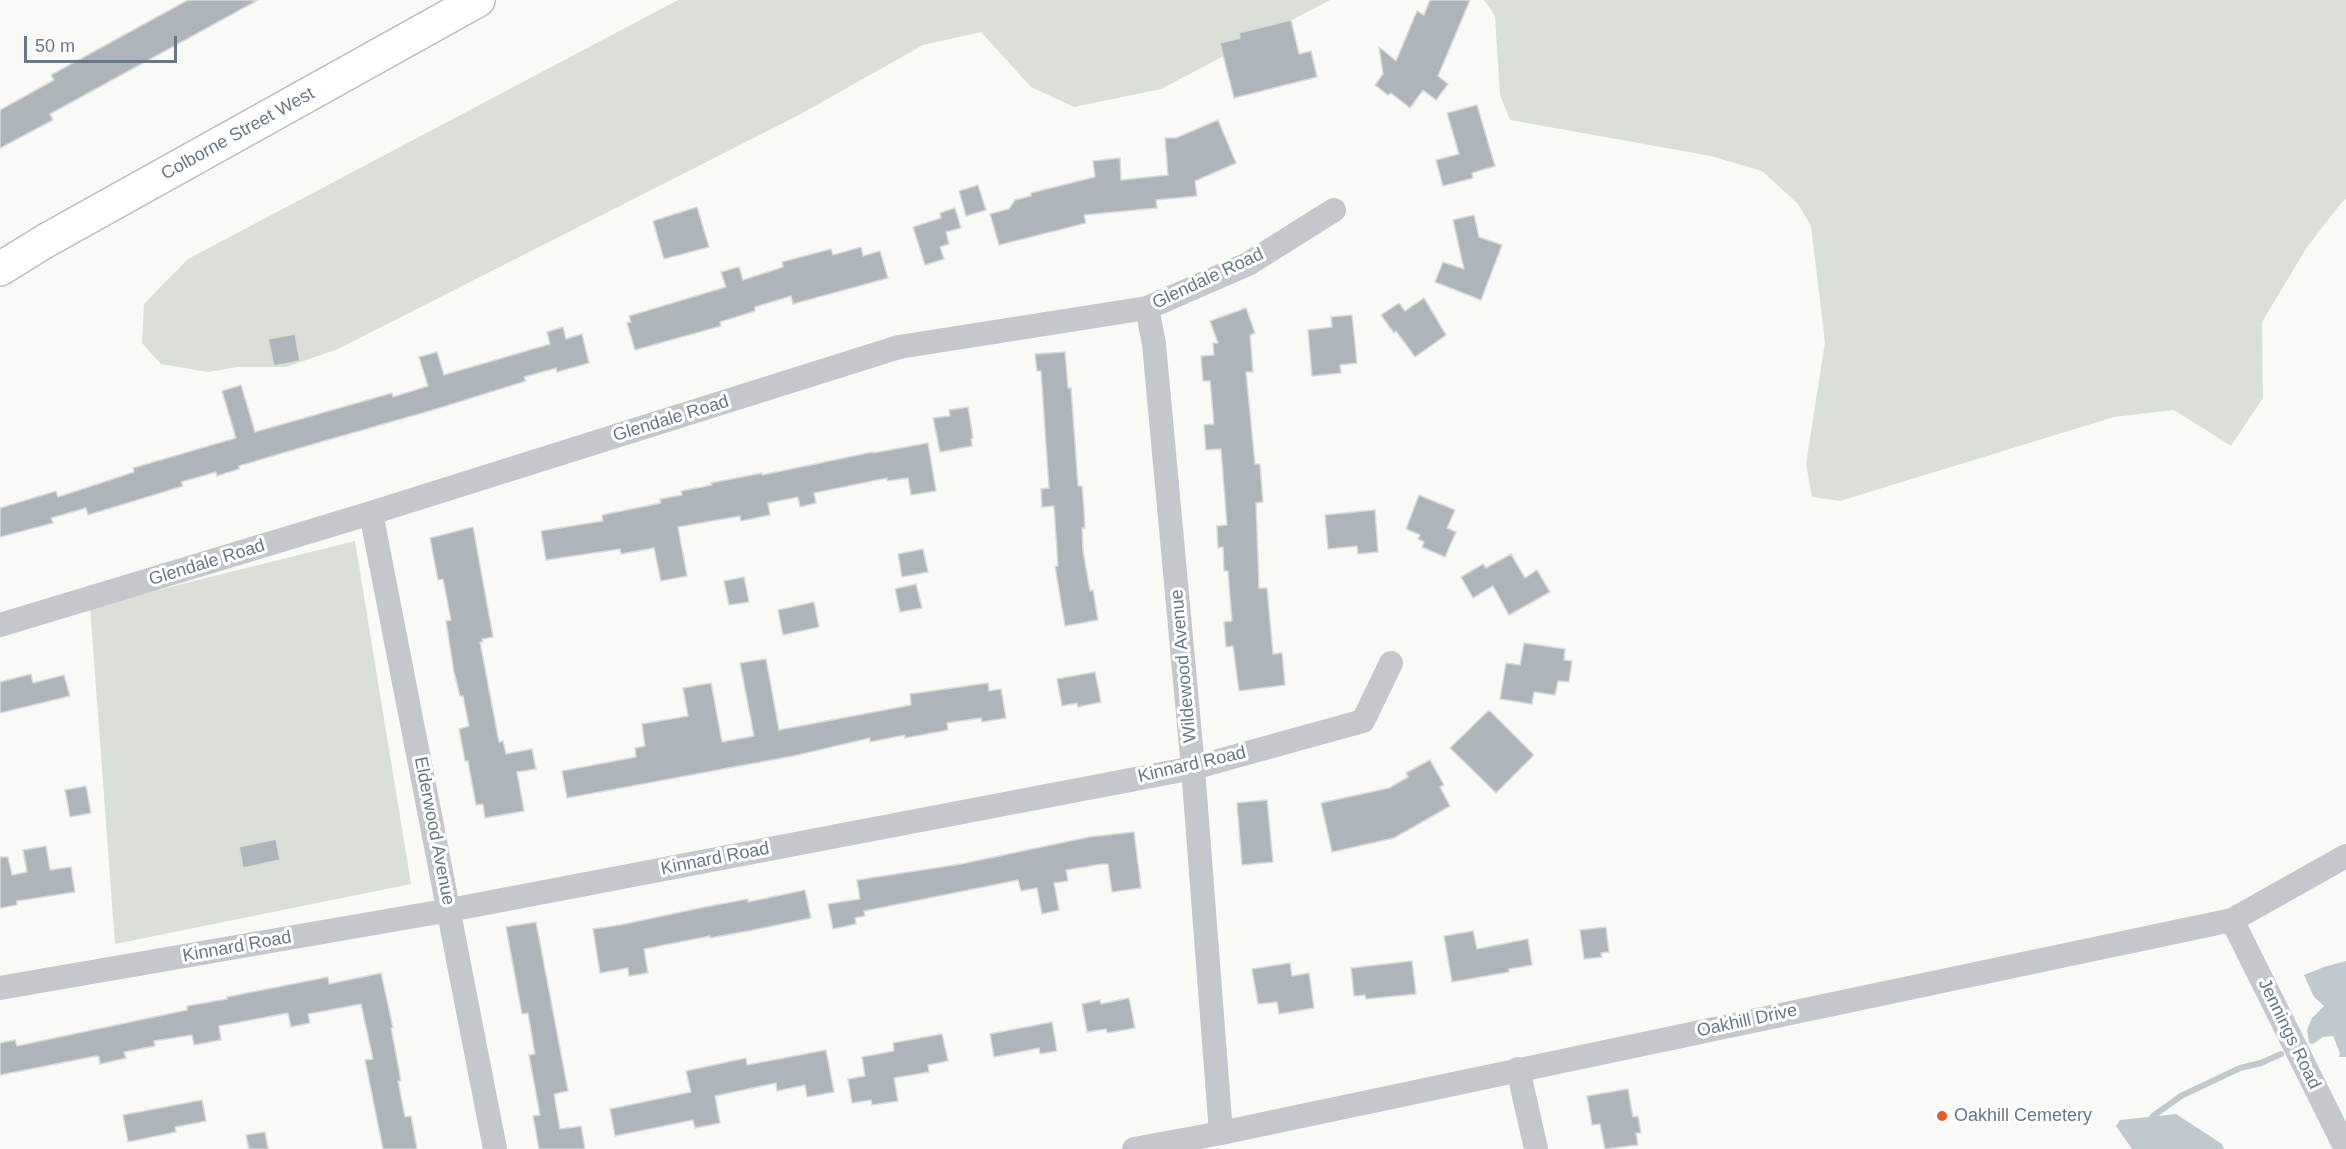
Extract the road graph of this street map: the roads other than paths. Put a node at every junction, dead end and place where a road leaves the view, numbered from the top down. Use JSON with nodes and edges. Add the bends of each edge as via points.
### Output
{"nodes":[{"id":1,"x":478,"y":0,"type":"edge"},
{"id":2,"x":1334,"y":210,"type":"dead end"},
{"id":3,"x":0,"y":269,"type":"edge"},
{"id":4,"x":1147,"y":308,"type":"junction"},
{"id":5,"x":371,"y":513,"type":"junction"},
{"id":6,"x":0,"y":625,"type":"edge"},
{"id":7,"x":1391,"y":663,"type":"dead end"},
{"id":8,"x":1193,"y":768,"type":"junction"},
{"id":9,"x":2346,"y":856,"type":"edge"},
{"id":10,"x":450,"y":910,"type":"junction"},
{"id":11,"x":2232,"y":920,"type":"junction"},
{"id":12,"x":0,"y":988,"type":"edge"},
{"id":13,"x":1518,"y":1069,"type":"junction"},
{"id":14,"x":1221,"y":1133,"type":"junction"},
{"id":15,"x":495,"y":1149,"type":"edge"},
{"id":16,"x":1134,"y":1149,"type":"edge"},
{"id":17,"x":1536,"y":1149,"type":"edge"},
{"id":18,"x":2346,"y":1149,"type":"edge"}],
"edges":[{"from":1,"to":3,"type":"main road","name":"Colborne Street West"},
{"from":2,"to":4,"type":"street","name":"Glendale Road","via":[[1248,264]]},
{"from":4,"to":5,"type":"street","name":"Glendale Road","via":[[899,347]]},
{"from":4,"to":8,"type":"street","name":"Wildewood Avenue","via":[[1154,344]]},
{"from":5,"to":6,"type":"street","name":"Glendale Road"},
{"from":5,"to":10,"type":"street","name":"Elderwood Avenue"},
{"from":7,"to":8,"type":"street","name":"Kinnard Road","via":[[1363,721]]},
{"from":8,"to":10,"type":"street","name":"Kinnard Road"},
{"from":8,"to":14,"type":"street","name":"Wildewood Avenue"},
{"from":9,"to":11,"type":"street","name":"Oakhill Drive"},
{"from":10,"to":12,"type":"street","name":"Kinnard Road"},
{"from":10,"to":15,"type":"street","name":"Elderwood Avenue"},
{"from":11,"to":13,"type":"street","name":"Oakhill Drive"},
{"from":11,"to":18,"type":"street","name":"Jennings Road"},
{"from":13,"to":14,"type":"street","name":"Oakhill Drive"},
{"from":13,"to":17,"type":"street"},
{"from":14,"to":16,"type":"street","name":"Oakhill Drive"}]}
